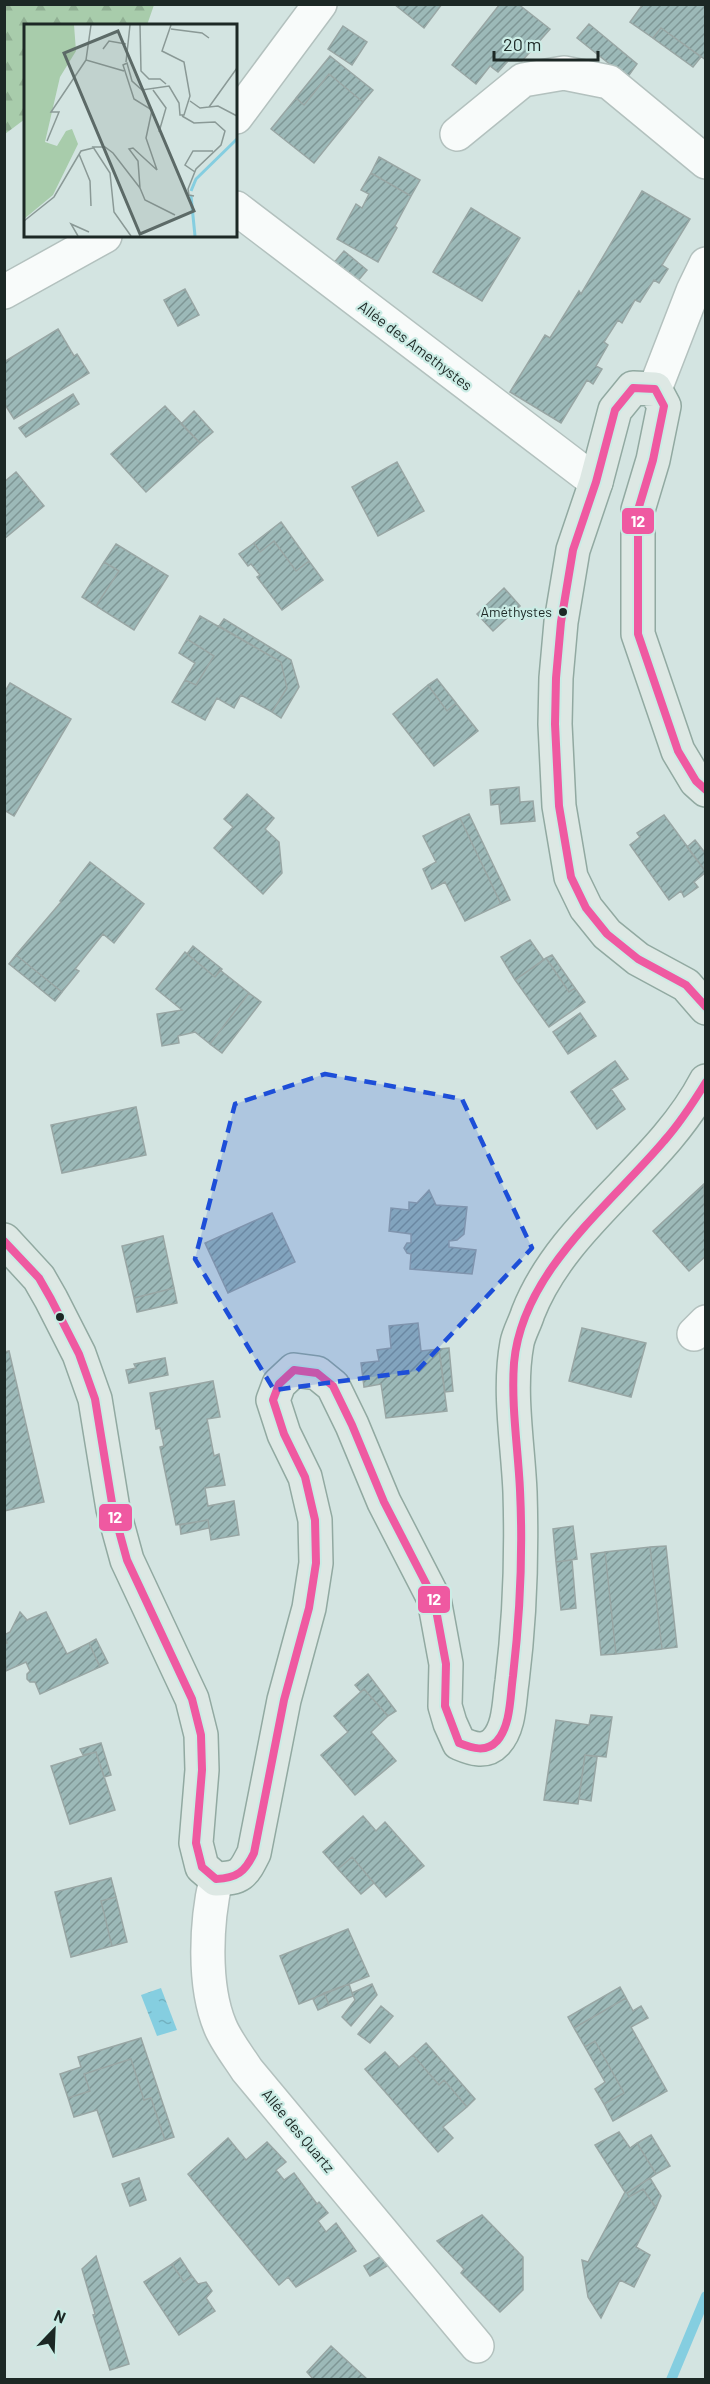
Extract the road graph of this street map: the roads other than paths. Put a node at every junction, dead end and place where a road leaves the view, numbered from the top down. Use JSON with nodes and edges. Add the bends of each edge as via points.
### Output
{"nodes":[{"id":1,"x":320,"y":4,"type":"edge"},
{"id":2,"x":237,"y":116,"type":"edge"},
{"id":3,"x":458,"y":134,"type":"dead end"},
{"id":4,"x":705,"y":162,"type":"edge"},
{"id":5,"x":237,"y":209,"type":"edge"},
{"id":6,"x":103,"y":237,"type":"edge"},
{"id":7,"x":705,"y":264,"type":"edge"},
{"id":8,"x":4,"y":292,"type":"edge"},
{"id":9,"x":655,"y":389,"type":"junction"},
{"id":10,"x":596,"y":482,"type":"junction"},
{"id":11,"x":705,"y":790,"type":"edge"},
{"id":12,"x":705,"y":1008,"type":"edge"},
{"id":13,"x":705,"y":1081,"type":"edge"},
{"id":14,"x":4,"y":1240,"type":"edge"},
{"id":15,"x":216,"y":1879,"type":"junction"},
{"id":16,"x":477,"y":2346,"type":"dead end"}],
"edges":[{"from":1,"to":2,"type":"street"},
{"from":3,"to":4,"type":"street","via":[[523,80],[564,73],[609,82]]},
{"from":5,"to":10,"type":"street","name":"Allée des Amethystes"},
{"from":6,"to":8,"type":"street"},
{"from":7,"to":9,"type":"street"},
{"from":9,"to":10,"type":"main road","via":[[633,388],[615,410]]},
{"from":9,"to":11,"type":"main road","via":[[664,406],[638,510],[638,634],[678,751]]},
{"from":10,"to":12,"type":"main road","via":[[573,550],[556,678],[559,806],[571,877],[586,908],[607,933],[638,960],[686,985]]},
{"from":13,"to":15,"type":"main road","via":[[698,1096],[634,1176],[567,1245],[537,1290],[517,1342],[514,1386],[522,1560],[519,1625],[506,1725],[496,1743],[485,1750],[459,1743],[450,1723],[445,1706],[446,1664],[434,1599],[384,1502],[333,1386],[317,1373],[294,1370],[279,1384],[273,1400],[305,1477],[315,1520],[316,1563],[254,1853],[246,1870],[236,1878]]},
{"from":14,"to":15,"type":"main road","via":[[45,1288],[79,1354],[95,1399],[110,1491],[127,1560],[192,1699],[201,1735],[202,1770],[196,1843],[202,1867]]},
{"from":15,"to":16,"type":"street","name":"Allée des Quartz","via":[[208,1935],[210,1984],[220,2027],[247,2070]]}]}
